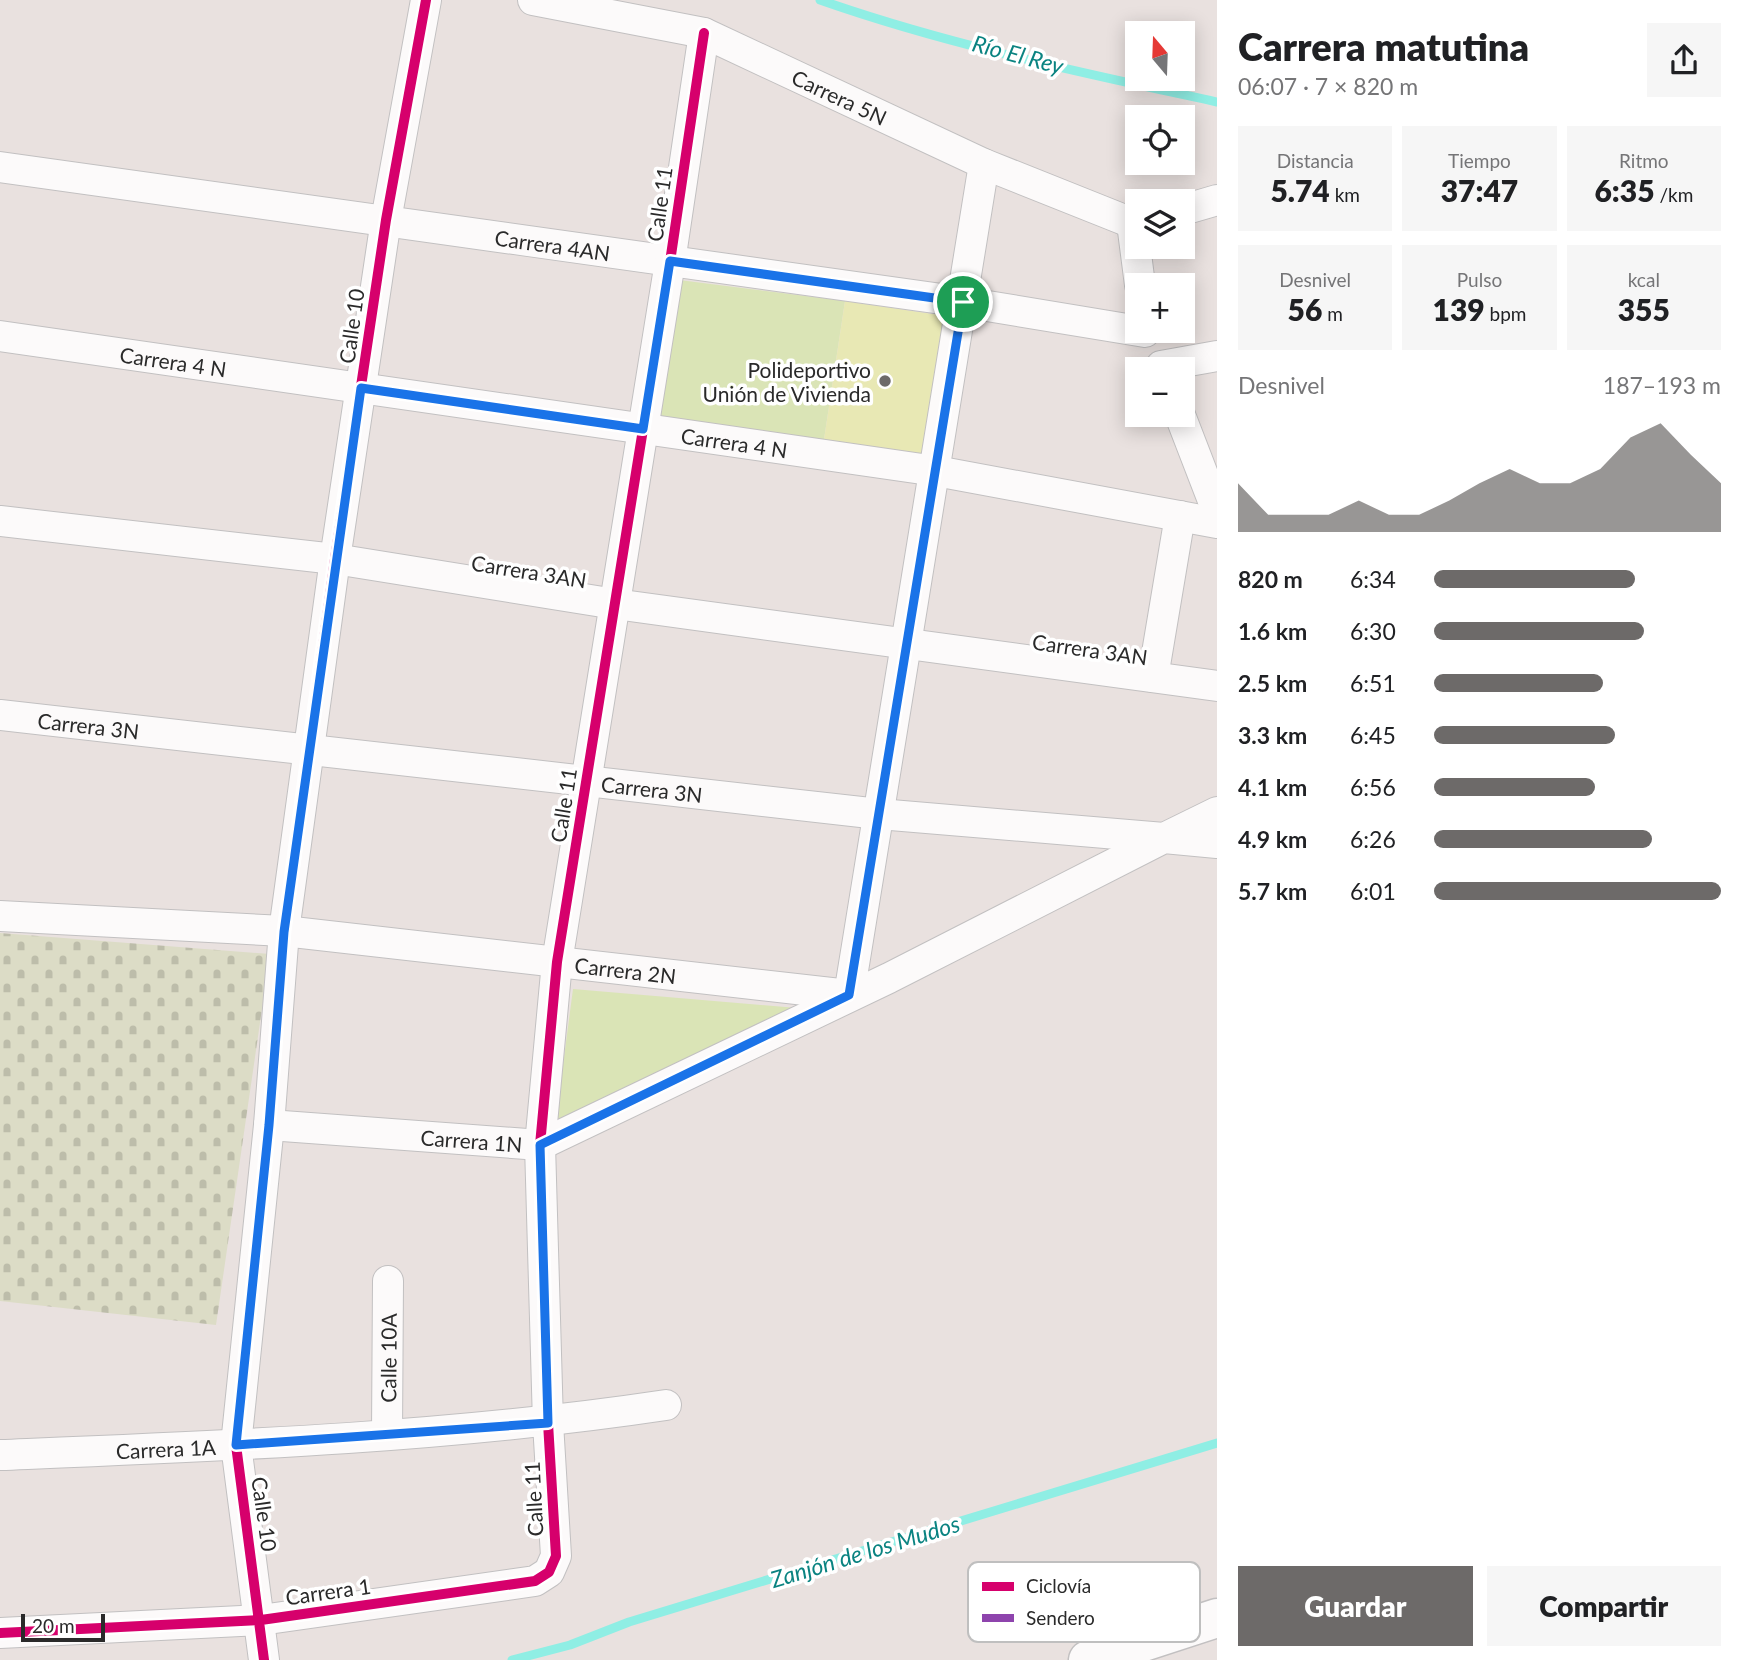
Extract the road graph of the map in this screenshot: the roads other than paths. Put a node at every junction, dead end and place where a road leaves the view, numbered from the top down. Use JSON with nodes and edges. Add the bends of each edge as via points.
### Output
{"nodes":[{"id":1,"x":426,"y":0,"type":"edge"},
{"id":2,"x":533,"y":0,"type":"edge"},
{"id":3,"x":704,"y":33,"type":"junction"},
{"id":4,"x":984,"y":164,"type":"junction"},
{"id":5,"x":0,"y":167,"type":"edge"},
{"id":6,"x":1217,"y":200,"type":"edge"},
{"id":7,"x":1195,"y":206,"type":"edge"},
{"id":8,"x":1125,"y":218,"type":"edge"},
{"id":9,"x":386,"y":220,"type":"junction"},
{"id":10,"x":670,"y":261,"type":"junction"},
{"id":11,"x":963,"y":302,"type":"junction"},
{"id":12,"x":1125,"y":329,"type":"edge"},
{"id":13,"x":0,"y":336,"type":"edge"},
{"id":14,"x":1217,"y":356,"type":"edge"},
{"id":15,"x":1195,"y":361,"type":"edge"},
{"id":16,"x":361,"y":388,"type":"junction"},
{"id":17,"x":1185,"y":427,"type":"edge"},
{"id":18,"x":643,"y":429,"type":"junction"},
{"id":19,"x":936,"y":471,"type":"junction"},
{"id":20,"x":1217,"y":510,"type":"edge"},
{"id":21,"x":1180,"y":516,"type":"junction"},
{"id":22,"x":0,"y":521,"type":"edge"},
{"id":23,"x":1217,"y":523,"type":"edge"},
{"id":24,"x":335,"y":559,"type":"junction"},
{"id":25,"x":615,"y":604,"type":"junction"},
{"id":26,"x":907,"y":643,"type":"junction"},
{"id":27,"x":1153,"y":677,"type":"junction"},
{"id":28,"x":1217,"y":686,"type":"edge"},
{"id":29,"x":0,"y":715,"type":"edge"},
{"id":30,"x":309,"y":749,"type":"junction"},
{"id":31,"x":586,"y":781,"type":"junction"},
{"id":32,"x":1217,"y":812,"type":"edge"},
{"id":33,"x":879,"y":814,"type":"junction"},
{"id":34,"x":1164,"y":838,"type":"junction"},
{"id":35,"x":1217,"y":843,"type":"edge"},
{"id":36,"x":0,"y":916,"type":"edge"},
{"id":37,"x":284,"y":932,"type":"junction"},
{"id":38,"x":557,"y":962,"type":"junction"},
{"id":39,"x":849,"y":995,"type":"junction"},
{"id":40,"x":269,"y":1125,"type":"junction"},
{"id":41,"x":540,"y":1145,"type":"junction"},
{"id":42,"x":388,"y":1280,"type":"dead end"},
{"id":43,"x":666,"y":1405,"type":"dead end"},
{"id":44,"x":548,"y":1423,"type":"junction"},
{"id":45,"x":387,"y":1433,"type":"junction"},
{"id":46,"x":236,"y":1445,"type":"junction"},
{"id":47,"x":0,"y":1455,"type":"edge"},
{"id":48,"x":535,"y":1581,"type":"joint"},
{"id":49,"x":1217,"y":1618,"type":"edge"},
{"id":50,"x":261,"y":1620,"type":"junction"},
{"id":51,"x":1200,"y":1624,"type":"edge"},
{"id":52,"x":0,"y":1633,"type":"edge"},
{"id":53,"x":1143,"y":1642,"type":"edge"},
{"id":54,"x":1217,"y":1645,"type":"edge"},
{"id":55,"x":264,"y":1660,"type":"edge"},
{"id":56,"x":1088,"y":1660,"type":"edge"},
{"id":57,"x":1170,"y":1660,"type":"edge"}],
"edges":[{"from":1,"to":9,"type":"street","name":"Calle 10"},
{"from":2,"to":3,"type":"street","name":"Carrera 5N"},
{"from":3,"to":4,"type":"street","name":"Carrera 5N"},
{"from":3,"to":10,"type":"street","name":"Calle 11"},
{"from":4,"to":8,"type":"street","name":"Carrera 5N"},
{"from":4,"to":11,"type":"street"},
{"from":5,"to":9,"type":"street","name":"Carrera 4AN"},
{"from":6,"to":7,"type":"street"},
{"from":9,"to":10,"type":"street","name":"Carrera 4AN"},
{"from":9,"to":16,"type":"street","name":"Calle 10"},
{"from":10,"to":11,"type":"street","name":"Carrera 4AN"},
{"from":10,"to":18,"type":"street","name":"Calle 11"},
{"from":11,"to":12,"type":"street","name":"Carrera 4AN"},
{"from":11,"to":19,"type":"street"},
{"from":13,"to":16,"type":"street","name":"Carrera 4 N"},
{"from":14,"to":15,"type":"street"},
{"from":16,"to":18,"type":"street","name":"Carrera 4 N"},
{"from":16,"to":24,"type":"street","name":"Calle 10"},
{"from":17,"to":20,"type":"street"},
{"from":18,"to":19,"type":"street","name":"Carrera 4 N"},
{"from":18,"to":25,"type":"street","name":"Calle 11"},
{"from":19,"to":21,"type":"street","name":"Carrera 4 N"},
{"from":19,"to":26,"type":"street"},
{"from":21,"to":23,"type":"street","name":"Carrera 4 N"},
{"from":21,"to":27,"type":"street"},
{"from":22,"to":24,"type":"street","name":"Carrera 3AN"},
{"from":24,"to":25,"type":"street","name":"Carrera 3AN"},
{"from":24,"to":30,"type":"street","name":"Calle 10"},
{"from":25,"to":26,"type":"street","name":"Carrera 3AN"},
{"from":25,"to":31,"type":"street","name":"Calle 11"},
{"from":26,"to":27,"type":"street","name":"Carrera 3AN"},
{"from":26,"to":33,"type":"street"},
{"from":27,"to":28,"type":"street","name":"Carrera 3AN"},
{"from":29,"to":30,"type":"street","name":"Carrera 3N"},
{"from":30,"to":31,"type":"street","name":"Carrera 3N"},
{"from":30,"to":37,"type":"street","name":"Calle 10"},
{"from":31,"to":33,"type":"street","name":"Carrera 3N"},
{"from":31,"to":38,"type":"street","name":"Calle 11"},
{"from":32,"to":34,"type":"street"},
{"from":33,"to":34,"type":"street","name":"Carrera 3N"},
{"from":33,"to":39,"type":"street"},
{"from":34,"to":35,"type":"street"},
{"from":34,"to":39,"type":"street","name":"Carrera 2N"},
{"from":36,"to":37,"type":"street","name":"Carrera 2N"},
{"from":37,"to":38,"type":"street","name":"Carrera 2N"},
{"from":37,"to":40,"type":"street","name":"Calle 10"},
{"from":38,"to":39,"type":"street","name":"Carrera 2N"},
{"from":38,"to":41,"type":"street","name":"Calle 11"},
{"from":39,"to":41,"type":"street","name":"Carrera 1N"},
{"from":40,"to":41,"type":"street","name":"Carrera 1N"},
{"from":40,"to":46,"type":"street","name":"Calle 10"},
{"from":41,"to":44,"type":"street","name":"Calle 11"},
{"from":42,"to":45,"type":"street","name":"Calle 10A"},
{"from":43,"to":44,"type":"street","name":"Carrera 1A"},
{"from":44,"to":45,"type":"street","name":"Carrera 1A"},
{"from":44,"to":48,"type":"street","name":"Calle 11","via":[[556,1556],[550,1572]]},
{"from":45,"to":46,"type":"street","name":"Carrera 1A"},
{"from":46,"to":47,"type":"street","name":"Carrera 1A"},
{"from":46,"to":50,"type":"street","name":"Calle 10"},
{"from":48,"to":50,"type":"street","name":"Carrera 1"},
{"from":49,"to":51,"type":"street"},
{"from":50,"to":52,"type":"street","name":"Carrera 1"},
{"from":50,"to":55,"type":"street","name":"Calle 10"},
{"from":53,"to":56,"type":"street"},
{"from":54,"to":57,"type":"street"}]}
